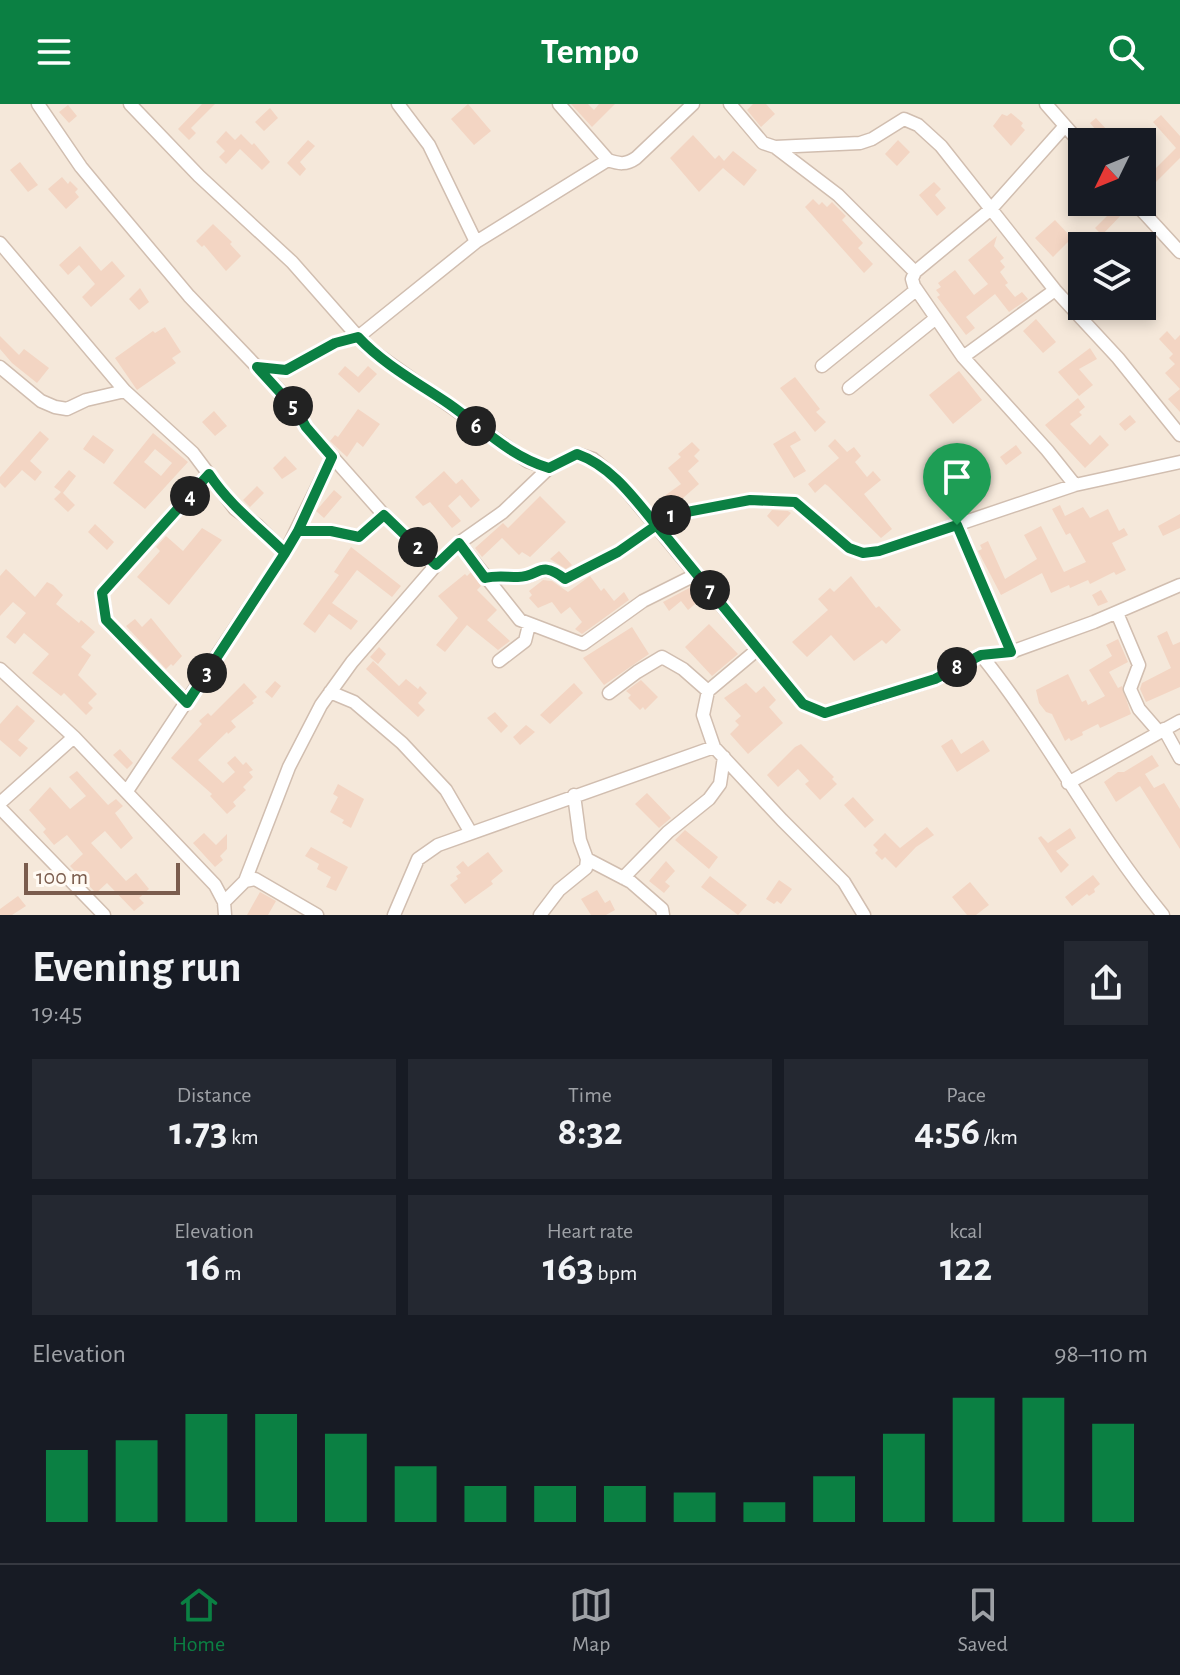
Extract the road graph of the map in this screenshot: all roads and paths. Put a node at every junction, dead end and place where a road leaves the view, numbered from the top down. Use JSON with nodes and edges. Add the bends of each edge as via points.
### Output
{"nodes":[{"id":1,"x":38,"y":104,"type":"edge"},
{"id":2,"x":130,"y":104,"type":"edge"},
{"id":3,"x":398,"y":104,"type":"edge"},
{"id":4,"x":559,"y":104,"type":"edge"},
{"id":5,"x":693,"y":104,"type":"edge"},
{"id":6,"x":730,"y":104,"type":"edge"},
{"id":7,"x":1046,"y":104,"type":"edge"},
{"id":8,"x":1065,"y":126,"type":"junction"},
{"id":9,"x":1068,"y":129,"type":"edge"},
{"id":10,"x":775,"y":147,"type":"junction"},
{"id":11,"x":608,"y":160,"type":"junction"},
{"id":12,"x":991,"y":209,"type":"junction"},
{"id":13,"x":1147,"y":216,"type":"edge"},
{"id":14,"x":476,"y":242,"type":"junction"},
{"id":15,"x":0,"y":243,"type":"edge"},
{"id":16,"x":1180,"y":252,"type":"edge"},
{"id":17,"x":915,"y":272,"type":"junction"},
{"id":18,"x":916,"y":290,"type":"junction"},
{"id":19,"x":1055,"y":290,"type":"junction"},
{"id":20,"x":936,"y":318,"type":"junction"},
{"id":21,"x":358,"y":337,"type":"junction"},
{"id":22,"x":963,"y":357,"type":"junction"},
{"id":23,"x":822,"y":366,"type":"dead end"},
{"id":24,"x":0,"y":367,"type":"edge"},
{"id":25,"x":257,"y":367,"type":"junction"},
{"id":26,"x":849,"y":388,"type":"dead end"},
{"id":27,"x":125,"y":391,"type":"junction"},
{"id":28,"x":1180,"y":435,"type":"edge"},
{"id":29,"x":332,"y":457,"type":"junction"},
{"id":30,"x":1180,"y":462,"type":"edge"},
{"id":31,"x":549,"y":468,"type":"junction"},
{"id":32,"x":209,"y":474,"type":"junction"},
{"id":33,"x":1075,"y":485,"type":"junction"},
{"id":34,"x":384,"y":515,"type":"junction"},
{"id":35,"x":656,"y":525,"type":"junction"},
{"id":36,"x":957,"y":525,"type":"junction"},
{"id":37,"x":298,"y":531,"type":"junction"},
{"id":38,"x":459,"y":543,"type":"junction"},
{"id":39,"x":285,"y":553,"type":"junction"},
{"id":40,"x":436,"y":565,"type":"junction"},
{"id":41,"x":697,"y":574,"type":"junction"},
{"id":42,"x":485,"y":578,"type":"junction"},
{"id":43,"x":1180,"y":585,"type":"edge"},
{"id":44,"x":1117,"y":613,"type":"junction"},
{"id":45,"x":529,"y":625,"type":"junction"},
{"id":46,"x":758,"y":649,"type":"junction"},
{"id":47,"x":1011,"y":652,"type":"junction"},
{"id":48,"x":981,"y":655,"type":"junction"},
{"id":49,"x":499,"y":661,"type":"dead end"},
{"id":50,"x":0,"y":669,"type":"edge"},
{"id":51,"x":708,"y":691,"type":"junction"},
{"id":52,"x":330,"y":692,"type":"junction"},
{"id":53,"x":609,"y":693,"type":"dead end"},
{"id":54,"x":187,"y":703,"type":"junction"},
{"id":55,"x":1180,"y":721,"type":"edge"},
{"id":56,"x":1162,"y":730,"type":"junction"},
{"id":57,"x":74,"y":737,"type":"junction"},
{"id":58,"x":714,"y":747,"type":"junction"},
{"id":59,"x":724,"y":757,"type":"junction"},
{"id":60,"x":1180,"y":758,"type":"edge"},
{"id":61,"x":1068,"y":783,"type":"junction"},
{"id":62,"x":127,"y":791,"type":"junction"},
{"id":63,"x":574,"y":795,"type":"junction"},
{"id":64,"x":0,"y":806,"type":"edge"},
{"id":65,"x":471,"y":833,"type":"junction"},
{"id":66,"x":587,"y":859,"type":"junction"},
{"id":67,"x":623,"y":878,"type":"junction"},
{"id":68,"x":245,"y":881,"type":"junction"},
{"id":69,"x":224,"y":908,"type":"edge"},
{"id":70,"x":860,"y":913,"type":"edge"},
{"id":71,"x":104,"y":915,"type":"edge"},
{"id":72,"x":317,"y":915,"type":"edge"},
{"id":73,"x":394,"y":915,"type":"edge"},
{"id":74,"x":540,"y":915,"type":"edge"},
{"id":75,"x":663,"y":915,"type":"edge"},
{"id":76,"x":1163,"y":915,"type":"edge"}],
"edges":[{"from":1,"to":25,"type":"street","via":[[115,208]]},
{"from":2,"to":21,"type":"street","via":[[292,262]]},
{"from":3,"to":14,"type":"street","via":[[429,145]]},
{"from":4,"to":11,"type":"street"},
{"from":5,"to":11,"type":"street","via":[[629,163]]},
{"from":6,"to":10,"type":"street","via":[[763,143]]},
{"from":7,"to":8,"type":"street"},
{"from":8,"to":9,"type":"street"},
{"from":8,"to":12,"type":"street"},
{"from":10,"to":12,"type":"street","via":[[860,143],[904,119],[941,146]]},
{"from":10,"to":17,"type":"street","via":[[838,195]]},
{"from":11,"to":14,"type":"street"},
{"from":12,"to":17,"type":"street"},
{"from":12,"to":19,"type":"street"},
{"from":13,"to":16,"type":"street"},
{"from":14,"to":21,"type":"street"},
{"from":15,"to":27,"type":"street"},
{"from":17,"to":18,"type":"street"},
{"from":18,"to":20,"type":"street"},
{"from":18,"to":23,"type":"street"},
{"from":19,"to":22,"type":"street"},
{"from":19,"to":28,"type":"street"},
{"from":20,"to":22,"type":"street"},
{"from":20,"to":26,"type":"street"},
{"from":21,"to":25,"type":"street","via":[[335,343],[286,370]]},
{"from":21,"to":31,"type":"street","via":[[483,432],[527,461]]},
{"from":22,"to":33,"type":"street"},
{"from":24,"to":27,"type":"street","via":[[55,407],[67,409]]},
{"from":25,"to":29,"type":"street"},
{"from":27,"to":32,"type":"street"},
{"from":29,"to":34,"type":"street"},
{"from":29,"to":37,"type":"street"},
{"from":30,"to":33,"type":"street"},
{"from":31,"to":35,"type":"street","via":[[577,454],[593,459]]},
{"from":31,"to":38,"type":"street","via":[[503,512]]},
{"from":32,"to":39,"type":"street","via":[[235,509]]},
{"from":32,"to":54,"type":"street","via":[[102,593],[106,620]]},
{"from":33,"to":36,"type":"street"},
{"from":34,"to":37,"type":"street","via":[[359,537]]},
{"from":34,"to":40,"type":"street"},
{"from":35,"to":36,"type":"street","via":[[671,515],[711,506],[777,500],[802,506],[849,548],[863,553]]},
{"from":35,"to":41,"type":"street"},
{"from":35,"to":42,"type":"street","via":[[565,579],[539,569],[521,577]]},
{"from":36,"to":47,"type":"street"},
{"from":37,"to":39,"type":"street"},
{"from":38,"to":40,"type":"street"},
{"from":38,"to":42,"type":"street"},
{"from":39,"to":54,"type":"street"},
{"from":40,"to":52,"type":"street"},
{"from":41,"to":45,"type":"street","via":[[643,601],[583,644]]},
{"from":41,"to":46,"type":"street"},
{"from":42,"to":45,"type":"street"},
{"from":43,"to":44,"type":"street"},
{"from":44,"to":47,"type":"street"},
{"from":44,"to":56,"type":"street","via":[[1139,665],[1130,689],[1139,709]]},
{"from":45,"to":49,"type":"street","via":[[525,641]]},
{"from":46,"to":48,"type":"street","via":[[803,704],[825,713],[935,679]]},
{"from":46,"to":51,"type":"street"},
{"from":47,"to":48,"type":"street"},
{"from":48,"to":61,"type":"street"},
{"from":50,"to":57,"type":"street"},
{"from":51,"to":53,"type":"street","via":[[662,657]]},
{"from":51,"to":58,"type":"street","via":[[703,715]]},
{"from":52,"to":65,"type":"street","via":[[354,702],[402,743],[446,790]]},
{"from":52,"to":68,"type":"street","via":[[289,767]]},
{"from":54,"to":62,"type":"street"},
{"from":55,"to":56,"type":"street"},
{"from":56,"to":60,"type":"street"},
{"from":56,"to":61,"type":"street"},
{"from":57,"to":62,"type":"street"},
{"from":57,"to":64,"type":"street"},
{"from":58,"to":59,"type":"street"},
{"from":58,"to":63,"type":"street"},
{"from":59,"to":67,"type":"street","via":[[720,784],[709,799]]},
{"from":59,"to":70,"type":"street","via":[[844,882]]},
{"from":61,"to":76,"type":"street"},
{"from":62,"to":69,"type":"street","via":[[215,885]]},
{"from":63,"to":65,"type":"street"},
{"from":63,"to":66,"type":"street"},
{"from":64,"to":71,"type":"street"},
{"from":65,"to":73,"type":"street","via":[[418,859]]},
{"from":66,"to":67,"type":"street"},
{"from":66,"to":74,"type":"street","via":[[586,868]]},
{"from":67,"to":75,"type":"street"},
{"from":68,"to":69,"type":"street"},
{"from":68,"to":72,"type":"street","via":[[255,879]]}]}
